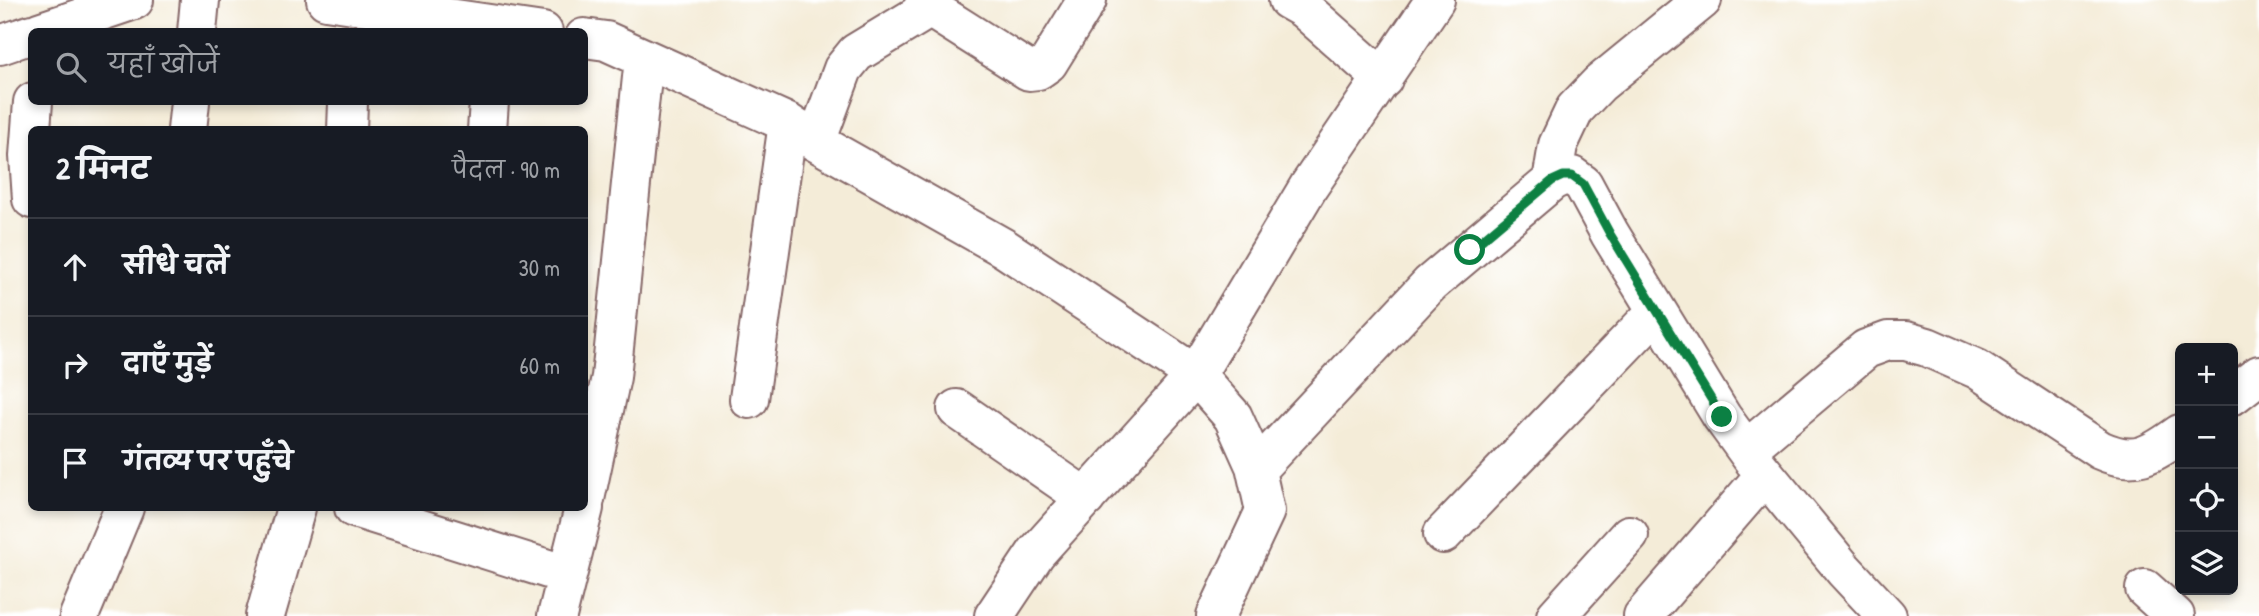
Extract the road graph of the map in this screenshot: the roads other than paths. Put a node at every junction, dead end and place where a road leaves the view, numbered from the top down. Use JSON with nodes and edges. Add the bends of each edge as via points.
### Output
{"nodes":[{"id":1,"x":134,"y":0,"type":"edge"},
{"id":2,"x":200,"y":0,"type":"edge"},
{"id":3,"x":1087,"y":0,"type":"edge"},
{"id":4,"x":1288,"y":0,"type":"edge"},
{"id":5,"x":1435,"y":0,"type":"edge"},
{"id":6,"x":1702,"y":0,"type":"edge"},
{"id":7,"x":925,"y":3,"type":"edge"},
{"id":8,"x":433,"y":8,"type":"edge"},
{"id":9,"x":343,"y":12,"type":"edge"},
{"id":10,"x":51,"y":28,"type":"edge"},
{"id":11,"x":197,"y":28,"type":"edge"},
{"id":12,"x":495,"y":28,"type":"edge"},
{"id":13,"x":28,"y":35,"type":"edge"},
{"id":14,"x":588,"y":39,"type":"edge"},
{"id":15,"x":0,"y":45,"type":"edge"},
{"id":16,"x":644,"y":58,"type":"junction"},
{"id":17,"x":1382,"y":79,"type":"junction"},
{"id":18,"x":33,"y":105,"type":"edge"},
{"id":19,"x":190,"y":105,"type":"edge"},
{"id":20,"x":348,"y":105,"type":"edge"},
{"id":21,"x":489,"y":105,"type":"edge"},
{"id":22,"x":31,"y":126,"type":"edge"},
{"id":23,"x":187,"y":126,"type":"edge"},
{"id":24,"x":347,"y":126,"type":"edge"},
{"id":25,"x":486,"y":126,"type":"edge"},
{"id":26,"x":802,"y":133,"type":"junction"},
{"id":27,"x":1552,"y":181,"type":"junction"},
{"id":28,"x":1657,"y":311,"type":"junction"},
{"id":29,"x":1196,"y":375,"type":"junction"},
{"id":30,"x":2259,"y":375,"type":"edge"},
{"id":31,"x":2238,"y":391,"type":"edge"},
{"id":32,"x":749,"y":399,"type":"dead end"},
{"id":33,"x":957,"y":409,"type":"dead end"},
{"id":34,"x":2175,"y":438,"type":"edge"},
{"id":35,"x":1756,"y":462,"type":"junction"},
{"id":36,"x":1256,"y":470,"type":"junction"},
{"id":37,"x":588,"y":487,"type":"edge"},
{"id":38,"x":1086,"y":498,"type":"junction"},
{"id":39,"x":123,"y":511,"type":"edge"},
{"id":40,"x":295,"y":511,"type":"edge"},
{"id":41,"x":374,"y":511,"type":"edge"},
{"id":42,"x":583,"y":511,"type":"edge"},
{"id":43,"x":447,"y":522,"type":"edge"},
{"id":44,"x":1443,"y":534,"type":"dead end"},
{"id":45,"x":1629,"y":535,"type":"dead end"},
{"id":46,"x":567,"y":575,"type":"junction"},
{"id":47,"x":2146,"y":589,"type":"dead end"},
{"id":48,"x":79,"y":616,"type":"edge"},
{"id":49,"x":265,"y":616,"type":"edge"},
{"id":50,"x":557,"y":616,"type":"edge"},
{"id":51,"x":994,"y":616,"type":"edge"},
{"id":52,"x":1216,"y":616,"type":"edge"},
{"id":53,"x":1556,"y":616,"type":"edge"},
{"id":54,"x":1643,"y":616,"type":"edge"},
{"id":55,"x":1887,"y":616,"type":"edge"},
{"id":56,"x":2175,"y":616,"type":"edge"}],
"edges":[{"from":1,"to":10,"type":"street"},
{"from":2,"to":11,"type":"street"},
{"from":3,"to":7,"type":"street","via":[[1048,63],[1028,71]]},
{"from":4,"to":17,"type":"street"},
{"from":5,"to":17,"type":"street"},
{"from":6,"to":27,"type":"street","via":[[1575,109],[1558,145]]},
{"from":7,"to":26,"type":"street","via":[[913,20],[856,53]]},
{"from":8,"to":9,"type":"street"},
{"from":8,"to":12,"type":"street"},
{"from":13,"to":15,"type":"street"},
{"from":14,"to":16,"type":"street","via":[[606,41]]},
{"from":16,"to":26,"type":"street"},
{"from":16,"to":37,"type":"street","via":[[611,377]]},
{"from":17,"to":29,"type":"street","via":[[1309,186]]},
{"from":18,"to":22,"type":"street"},
{"from":19,"to":23,"type":"street"},
{"from":20,"to":24,"type":"street"},
{"from":21,"to":25,"type":"street"},
{"from":26,"to":29,"type":"street","via":[[1004,248]]},
{"from":26,"to":32,"type":"street"},
{"from":27,"to":28,"type":"street","via":[[1572,176],[1583,184]]},
{"from":27,"to":36,"type":"street","via":[[1430,284]]},
{"from":28,"to":35,"type":"street","via":[[1722,417]]},
{"from":28,"to":44,"type":"street"},
{"from":29,"to":36,"type":"street","via":[[1233,417]]},
{"from":29,"to":38,"type":"street"},
{"from":30,"to":31,"type":"street"},
{"from":33,"to":38,"type":"street"},
{"from":34,"to":35,"type":"street","via":[[2141,457],[2115,457],[1977,369],[1927,347],[1888,341],[1866,349]]},
{"from":35,"to":54,"type":"street"},
{"from":35,"to":55,"type":"street"},
{"from":36,"to":52,"type":"street","via":[[1265,511]]},
{"from":38,"to":51,"type":"street","via":[[1036,553]]},
{"from":39,"to":48,"type":"street"},
{"from":40,"to":49,"type":"street"},
{"from":41,"to":43,"type":"street"},
{"from":42,"to":46,"type":"street"},
{"from":43,"to":46,"type":"street"},
{"from":45,"to":53,"type":"street"},
{"from":46,"to":50,"type":"street"},
{"from":47,"to":56,"type":"street"}]}
